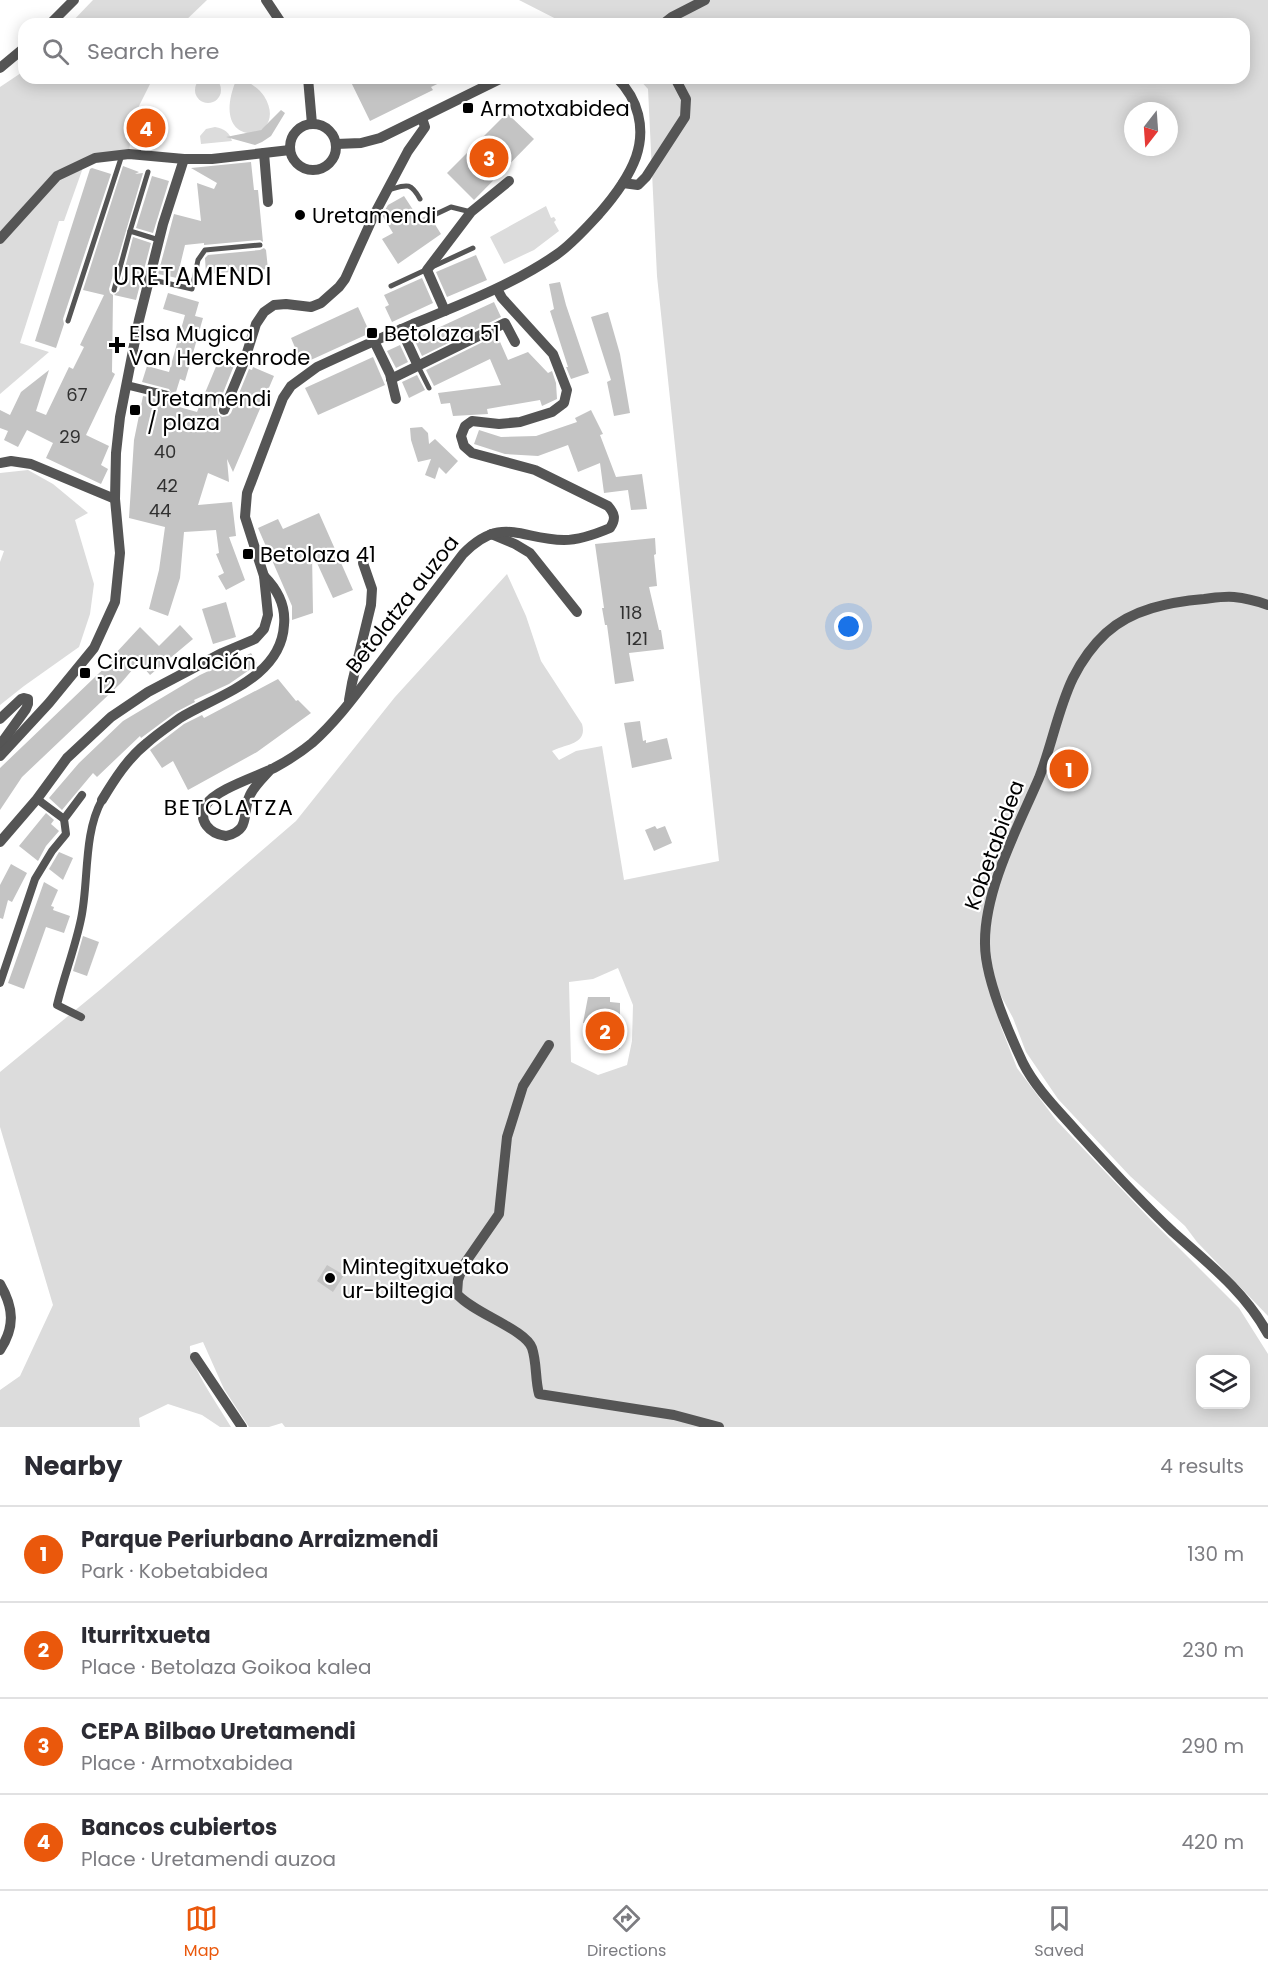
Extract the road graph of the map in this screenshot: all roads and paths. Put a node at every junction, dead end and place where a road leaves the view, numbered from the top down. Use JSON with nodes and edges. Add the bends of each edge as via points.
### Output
{"nodes":[{"id":1,"x":74,"y":0,"type":"edge"},
{"id":2,"x":266,"y":0,"type":"edge"},
{"id":3,"x":705,"y":0,"type":"edge"},
{"id":4,"x":56,"y":18,"type":"edge"},
{"id":5,"x":278,"y":18,"type":"edge"},
{"id":6,"x":671,"y":18,"type":"edge"},
{"id":7,"x":18,"y":53,"type":"edge"},
{"id":8,"x":0,"y":68,"type":"edge"},
{"id":9,"x":309,"y":84,"type":"edge"},
{"id":10,"x":490,"y":84,"type":"edge"},
{"id":11,"x":622,"y":84,"type":"edge"},
{"id":12,"x":678,"y":84,"type":"edge"},
{"id":13,"x":422,"y":118,"type":"junction"},
{"id":14,"x":312,"y":124,"type":"junction"},
{"id":15,"x":336,"y":144,"type":"junction"},
{"id":16,"x":290,"y":150,"type":"junction"},
{"id":17,"x":264,"y":153,"type":"junction"},
{"id":18,"x":122,"y":155,"type":"junction"},
{"id":19,"x":184,"y":159,"type":"junction"},
{"id":20,"x":148,"y":172,"type":"dead end"},
{"id":21,"x":509,"y":181,"type":"dead end"},
{"id":22,"x":623,"y":183,"type":"junction"},
{"id":23,"x":388,"y":190,"type":"junction"},
{"id":24,"x":420,"y":199,"type":"dead end"},
{"id":25,"x":268,"y":202,"type":"dead end"},
{"id":26,"x":471,"y":212,"type":"junction"},
{"id":27,"x":434,"y":215,"type":"dead end"},
{"id":28,"x":130,"y":231,"type":"junction"},
{"id":29,"x":0,"y":239,"type":"edge"},
{"id":30,"x":159,"y":240,"type":"junction"},
{"id":31,"x":260,"y":245,"type":"dead end"},
{"id":32,"x":473,"y":248,"type":"dead end"},
{"id":33,"x":427,"y":270,"type":"junction"},
{"id":34,"x":149,"y":279,"type":"junction"},
{"id":35,"x":391,"y":286,"type":"dead end"},
{"id":36,"x":497,"y":289,"type":"junction"},
{"id":37,"x":114,"y":290,"type":"dead end"},
{"id":38,"x":445,"y":311,"type":"junction"},
{"id":39,"x":68,"y":321,"type":"dead end"},
{"id":40,"x":401,"y":329,"type":"junction"},
{"id":41,"x":374,"y":341,"type":"junction"},
{"id":42,"x":515,"y":342,"type":"dead end"},
{"id":43,"x":418,"y":366,"type":"junction"},
{"id":44,"x":391,"y":379,"type":"junction"},
{"id":45,"x":126,"y":386,"type":"junction"},
{"id":46,"x":429,"y":388,"type":"dead end"},
{"id":47,"x":167,"y":395,"type":"dead end"},
{"id":48,"x":396,"y":399,"type":"dead end"},
{"id":49,"x":224,"y":410,"type":"dead end"},
{"id":50,"x":0,"y":463,"type":"edge"},
{"id":51,"x":115,"y":499,"type":"junction"},
{"id":52,"x":491,"y":534,"type":"junction"},
{"id":53,"x":363,"y":563,"type":"dead end"},
{"id":54,"x":264,"y":576,"type":"junction"},
{"id":55,"x":1268,"y":605,"type":"edge"},
{"id":56,"x":577,"y":612,"type":"dead end"},
{"id":57,"x":349,"y":704,"type":"junction"},
{"id":58,"x":0,"y":719,"type":"edge"},
{"id":59,"x":0,"y":745,"type":"edge"},
{"id":60,"x":0,"y":756,"type":"edge"},
{"id":61,"x":272,"y":769,"type":"junction"},
{"id":62,"x":82,"y":795,"type":"dead end"},
{"id":63,"x":37,"y":799,"type":"junction"},
{"id":64,"x":102,"y":801,"type":"joint"},
{"id":65,"x":64,"y":819,"type":"junction"},
{"id":66,"x":0,"y":842,"type":"edge"},
{"id":67,"x":0,"y":983,"type":"edge"},
{"id":68,"x":81,"y":1017,"type":"dead end"},
{"id":69,"x":549,"y":1045,"type":"dead end"},
{"id":70,"x":0,"y":1284,"type":"edge"},
{"id":71,"x":1268,"y":1334,"type":"edge"},
{"id":72,"x":0,"y":1350,"type":"edge"},
{"id":73,"x":195,"y":1357,"type":"dead end"},
{"id":74,"x":242,"y":1427,"type":"edge"},
{"id":75,"x":719,"y":1427,"type":"edge"}],
"edges":[{"from":1,"to":4,"type":"street"},
{"from":2,"to":5,"type":"street"},
{"from":3,"to":6,"type":"street"},
{"from":7,"to":8,"type":"street"},
{"from":9,"to":14,"type":"street"},
{"from":10,"to":13,"type":"street"},
{"from":11,"to":22,"type":"street","via":[[634,100],[641,131],[639,148]]},
{"from":12,"to":22,"type":"street","via":[[686,99],[685,117],[646,177],[638,185]]},
{"from":13,"to":15,"type":"street","via":[[380,138]]},
{"from":13,"to":23,"type":"street","via":[[425,127]]},
{"from":14,"to":15,"type":"street","via":[[327,128]]},
{"from":14,"to":16,"type":"street","via":[[294,134]]},
{"from":15,"to":16,"type":"street","via":[[330,163],[316,170],[301,167]]},
{"from":16,"to":17,"type":"street"},
{"from":17,"to":19,"type":"street"},
{"from":17,"to":25,"type":"street"},
{"from":18,"to":19,"type":"street"},
{"from":18,"to":29,"type":"street","via":[[95,158],[57,176]]},
{"from":18,"to":39,"type":"lane"},
{"from":19,"to":30,"type":"street"},
{"from":20,"to":28,"type":"lane"},
{"from":21,"to":26,"type":"street"},
{"from":22,"to":36,"type":"street","via":[[584,231],[558,254]]},
{"from":23,"to":24,"type":"lane","via":[[405,185],[414,189]]},
{"from":23,"to":49,"type":"street","via":[[339,287],[311,307],[274,305],[264,312]]},
{"from":26,"to":27,"type":"lane","via":[[451,207]]},
{"from":26,"to":33,"type":"street"},
{"from":28,"to":30,"type":"lane"},
{"from":28,"to":37,"type":"lane"},
{"from":30,"to":34,"type":"street"},
{"from":31,"to":34,"type":"lane","via":[[205,250],[198,260],[192,289]]},
{"from":32,"to":33,"type":"lane"},
{"from":33,"to":35,"type":"lane"},
{"from":33,"to":38,"type":"street"},
{"from":34,"to":45,"type":"street"},
{"from":36,"to":38,"type":"street"},
{"from":36,"to":52,"type":"street","name":"Betolatza auzoa","via":[[553,354],[566,397],[552,412],[520,422],[472,422],[465,426],[461,436],[464,446],[472,453],[535,470],[608,506],[615,521],[598,534],[565,540],[506,531]]},
{"from":38,"to":40,"type":"street"},
{"from":40,"to":41,"type":"street"},
{"from":40,"to":43,"type":"street"},
{"from":41,"to":44,"type":"street"},
{"from":41,"to":54,"type":"street","via":[[317,367],[291,386],[283,398],[247,493],[245,517]]},
{"from":42,"to":43,"type":"street","via":[[505,323]]},
{"from":43,"to":44,"type":"street"},
{"from":43,"to":46,"type":"lane"},
{"from":44,"to":48,"type":"street"},
{"from":45,"to":47,"type":"street"},
{"from":45,"to":51,"type":"street","via":[[116,453]]},
{"from":50,"to":51,"type":"street","via":[[31,464]]},
{"from":51,"to":60,"type":"street","via":[[120,553],[115,602],[107,624],[94,648]]},
{"from":52,"to":56,"type":"street","name":"Betolatza auzoa","via":[[530,553]]},
{"from":52,"to":57,"type":"street","name":"Betolatza auzoa","via":[[463,554]]},
{"from":53,"to":57,"type":"street","name":"Betolatza auzoa","via":[[372,590],[371,604]]},
{"from":54,"to":63,"type":"street","via":[[268,615],[264,629],[255,639],[148,692],[111,717],[68,758]]},
{"from":54,"to":64,"type":"street","via":[[273,585],[284,610],[282,642],[275,654],[245,682],[144,744]]},
{"from":55,"to":71,"type":"street","name":"Kobetabidea","via":[[1223,597],[1150,609],[1129,617],[1106,633],[1091,650],[1073,678],[1040,775],[992,895],[985,944],[986,966],[1004,1018],[1031,1076],[1115,1174],[1220,1273],[1257,1314]]},
{"from":57,"to":61,"type":"street","name":"Betolatza auzoa","via":[[312,743]]},
{"from":58,"to":59,"type":"street","via":[[21,699],[28,699],[26,709]]},
{"from":61,"to":61,"type":"street","via":[[210,800],[203,813],[207,827],[226,836],[240,830],[245,823],[248,799]]},
{"from":62,"to":65,"type":"street"},
{"from":63,"to":65,"type":"street"},
{"from":63,"to":66,"type":"street"},
{"from":64,"to":68,"type":"street","via":[[92,834],[82,918],[57,1005]]},
{"from":65,"to":67,"type":"street","via":[[66,834],[35,879]]},
{"from":69,"to":75,"type":"street","via":[[523,1086],[507,1137],[499,1214],[463,1266],[457,1294],[464,1303],[531,1346],[539,1394],[674,1415]]},
{"from":70,"to":72,"type":"street","via":[[11,1315],[9,1335]]},
{"from":73,"to":74,"type":"street"}]}
